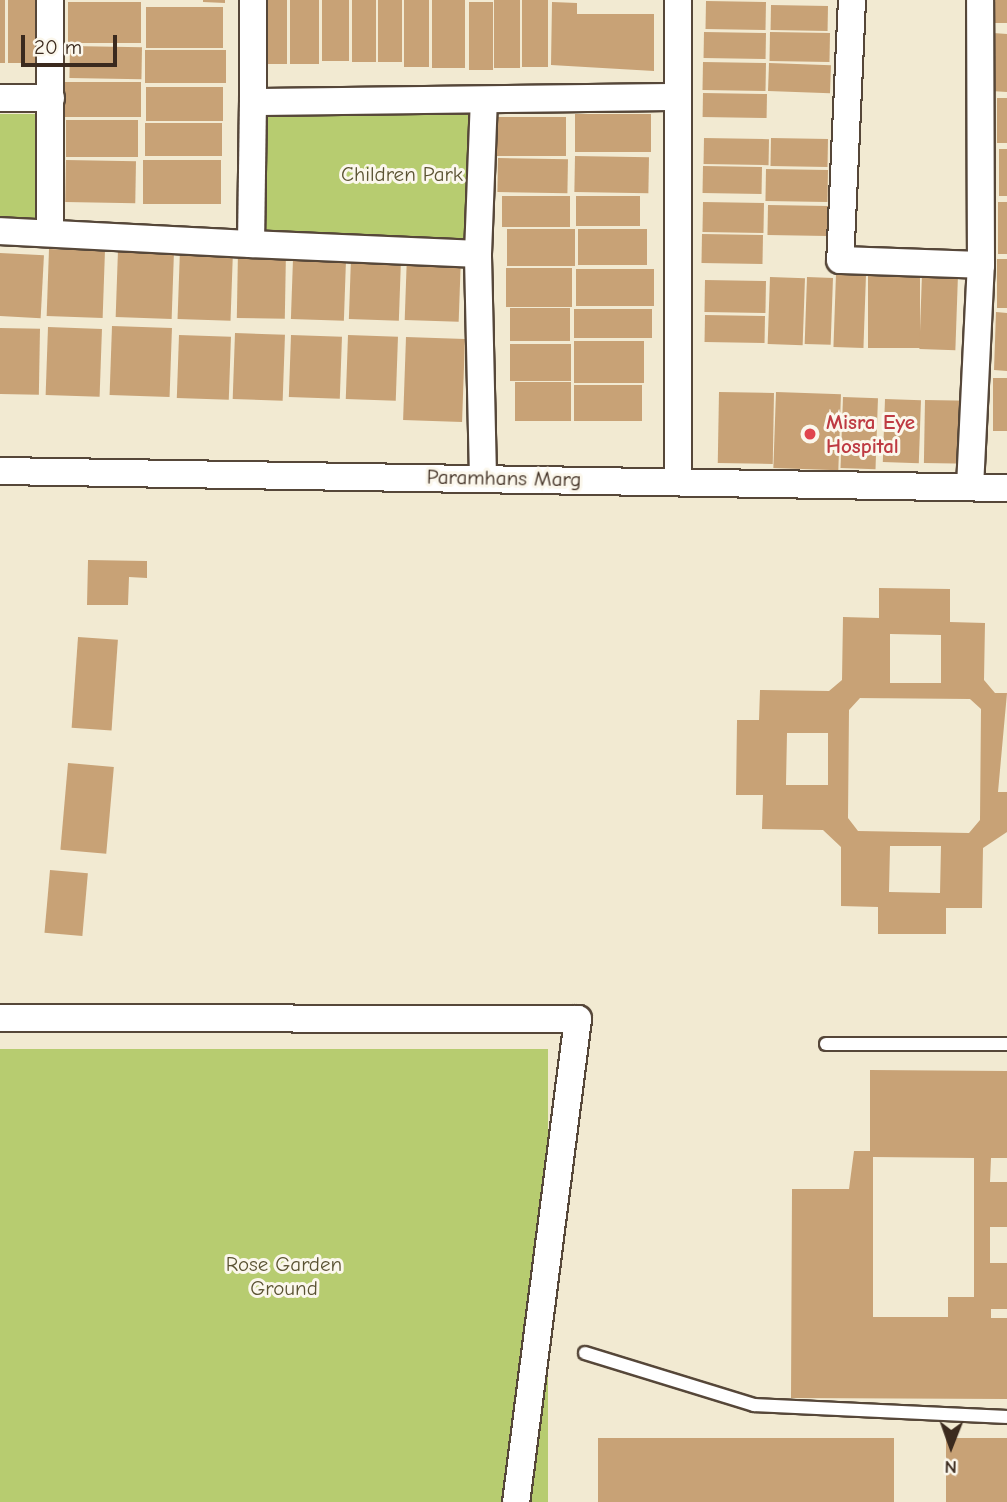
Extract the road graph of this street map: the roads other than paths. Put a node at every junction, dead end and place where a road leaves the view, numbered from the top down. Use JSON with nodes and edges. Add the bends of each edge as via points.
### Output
{"nodes":[{"id":1,"x":50,"y":0,"type":"edge"},
{"id":2,"x":253,"y":0,"type":"edge"},
{"id":3,"x":678,"y":0,"type":"edge"},
{"id":4,"x":852,"y":0,"type":"edge"},
{"id":5,"x":980,"y":0,"type":"edge"},
{"id":6,"x":677,"y":97,"type":"junction"},
{"id":7,"x":0,"y":98,"type":"edge"},
{"id":8,"x":51,"y":98,"type":"junction"},
{"id":9,"x":484,"y":100,"type":"junction"},
{"id":10,"x":253,"y":102,"type":"junction"},
{"id":11,"x":50,"y":230,"type":"junction"},
{"id":12,"x":0,"y":231,"type":"edge"},
{"id":13,"x":251,"y":244,"type":"junction"},
{"id":14,"x":478,"y":254,"type":"junction"},
{"id":15,"x":981,"y":265,"type":"junction"},
{"id":16,"x":483,"y":477,"type":"junction"},
{"id":17,"x":1,"y":478,"type":"edge"},
{"id":18,"x":678,"y":481,"type":"junction"},
{"id":19,"x":970,"y":487,"type":"junction"},
{"id":20,"x":1007,"y":488,"type":"edge"},
{"id":21,"x":0,"y":1018,"type":"edge"},
{"id":22,"x":826,"y":1044,"type":"dead end"},
{"id":23,"x":1007,"y":1044,"type":"edge"},
{"id":24,"x":585,"y":1353,"type":"dead end"},
{"id":25,"x":1007,"y":1417,"type":"edge"},
{"id":26,"x":516,"y":1502,"type":"edge"}],
"edges":[{"from":1,"to":8,"type":"street"},
{"from":2,"to":10,"type":"street"},
{"from":3,"to":6,"type":"street"},
{"from":4,"to":15,"type":"street","via":[[840,260]]},
{"from":5,"to":15,"type":"street"},
{"from":6,"to":9,"type":"street"},
{"from":6,"to":18,"type":"street"},
{"from":7,"to":8,"type":"street"},
{"from":8,"to":11,"type":"street"},
{"from":9,"to":10,"type":"street"},
{"from":9,"to":14,"type":"street"},
{"from":10,"to":13,"type":"street"},
{"from":11,"to":12,"type":"street"},
{"from":11,"to":13,"type":"street"},
{"from":13,"to":14,"type":"street"},
{"from":14,"to":16,"type":"street"},
{"from":15,"to":19,"type":"street"},
{"from":16,"to":17,"type":"street","name":"Paramhans Marg"},
{"from":16,"to":18,"type":"street","name":"Paramhans Marg"},
{"from":18,"to":19,"type":"street","name":"Paramhans Marg"},
{"from":19,"to":20,"type":"street","name":"Paramhans Marg"},
{"from":21,"to":26,"type":"street","via":[[578,1018]]},
{"from":22,"to":23,"type":"lane"},
{"from":24,"to":25,"type":"lane","via":[[754,1405]]}]}
